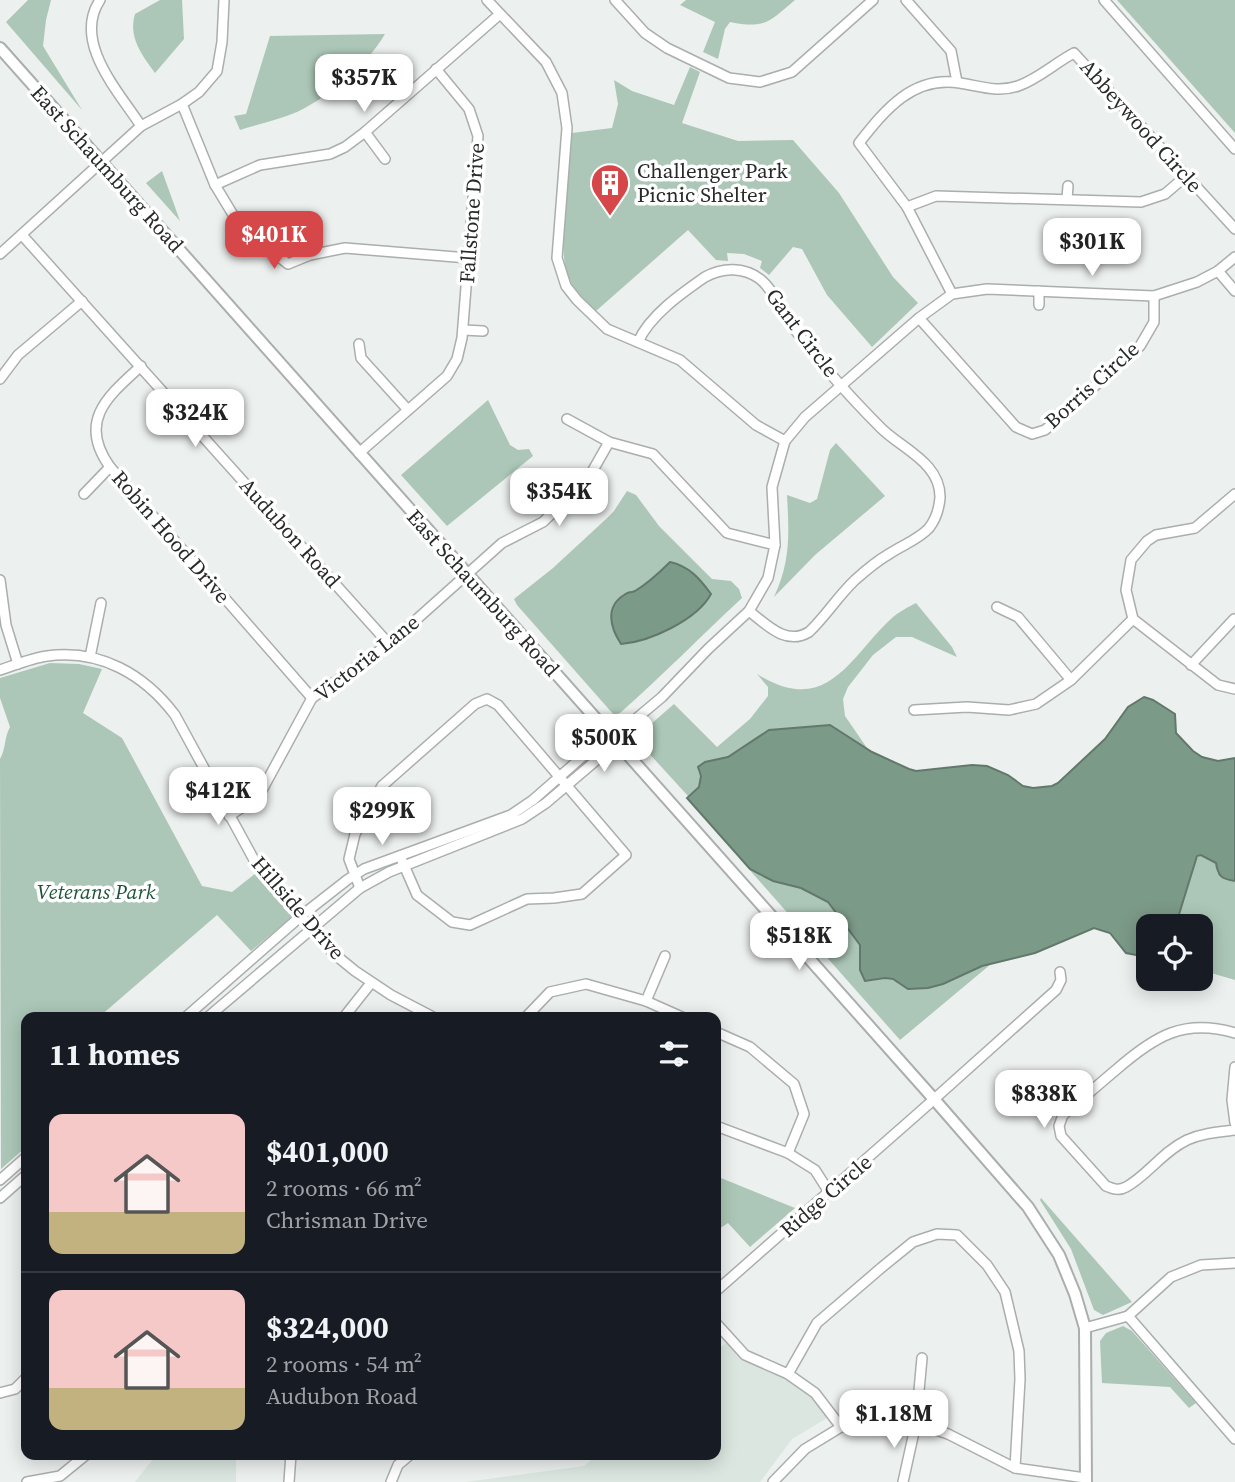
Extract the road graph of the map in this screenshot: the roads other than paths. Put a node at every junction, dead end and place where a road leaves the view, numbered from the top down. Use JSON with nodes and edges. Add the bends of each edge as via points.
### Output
{"nodes":[{"id":1,"x":100,"y":0,"type":"edge"},
{"id":2,"x":224,"y":0,"type":"edge"},
{"id":3,"x":487,"y":0,"type":"edge"},
{"id":4,"x":615,"y":0,"type":"edge"},
{"id":5,"x":873,"y":0,"type":"edge"},
{"id":6,"x":906,"y":0,"type":"edge"},
{"id":7,"x":1104,"y":0,"type":"edge"},
{"id":8,"x":500,"y":14,"type":"junction"},
{"id":9,"x":0,"y":48,"type":"edge"},
{"id":10,"x":436,"y":69,"type":"junction"},
{"id":11,"x":957,"y":82,"type":"junction"},
{"id":12,"x":182,"y":104,"type":"junction"},
{"id":13,"x":141,"y":126,"type":"junction"},
{"id":14,"x":365,"y":132,"type":"junction"},
{"id":15,"x":1235,"y":149,"type":"edge"},
{"id":16,"x":385,"y":159,"type":"dead end"},
{"id":17,"x":101,"y":163,"type":"junction"},
{"id":18,"x":1186,"y":176,"type":"junction"},
{"id":19,"x":215,"y":185,"type":"junction"},
{"id":20,"x":1068,"y":186,"type":"dead end"},
{"id":21,"x":1067,"y":199,"type":"junction"},
{"id":22,"x":907,"y":207,"type":"junction"},
{"id":23,"x":1235,"y":229,"type":"edge"},
{"id":24,"x":22,"y":235,"type":"junction"},
{"id":25,"x":0,"y":254,"type":"edge"},
{"id":26,"x":1235,"y":257,"type":"edge"},
{"id":27,"x":468,"y":258,"type":"junction"},
{"id":28,"x":1218,"y":271,"type":"junction"},
{"id":29,"x":1040,"y":291,"type":"junction"},
{"id":30,"x":1235,"y":291,"type":"edge"},
{"id":31,"x":952,"y":294,"type":"junction"},
{"id":32,"x":1154,"y":296,"type":"junction"},
{"id":33,"x":82,"y":301,"type":"junction"},
{"id":34,"x":1039,"y":305,"type":"dead end"},
{"id":35,"x":919,"y":318,"type":"junction"},
{"id":36,"x":463,"y":330,"type":"junction"},
{"id":37,"x":483,"y":331,"type":"dead end"},
{"id":38,"x":638,"y":342,"type":"junction"},
{"id":39,"x":359,"y":344,"type":"dead end"},
{"id":40,"x":141,"y":366,"type":"junction"},
{"id":41,"x":0,"y":379,"type":"edge"},
{"id":42,"x":843,"y":386,"type":"junction"},
{"id":43,"x":408,"y":410,"type":"junction"},
{"id":44,"x":567,"y":419,"type":"dead end"},
{"id":45,"x":785,"y":441,"type":"junction"},
{"id":46,"x":609,"y":442,"type":"junction"},
{"id":47,"x":359,"y":453,"type":"junction"},
{"id":48,"x":110,"y":467,"type":"junction"},
{"id":49,"x":84,"y":494,"type":"dead end"},
{"id":50,"x":1235,"y":494,"type":"edge"},
{"id":51,"x":939,"y":499,"type":"junction"},
{"id":52,"x":950,"y":500,"type":"dead end"},
{"id":53,"x":775,"y":545,"type":"junction"},
{"id":54,"x":466,"y":574,"type":"junction"},
{"id":55,"x":0,"y":580,"type":"edge"},
{"id":56,"x":102,"y":603,"type":"dead end"},
{"id":57,"x":998,"y":607,"type":"dead end"},
{"id":58,"x":749,"y":611,"type":"junction"},
{"id":59,"x":1133,"y":619,"type":"junction"},
{"id":60,"x":1234,"y":619,"type":"edge"},
{"id":61,"x":389,"y":644,"type":"junction"},
{"id":62,"x":90,"y":657,"type":"junction"},
{"id":63,"x":18,"y":664,"type":"junction"},
{"id":64,"x":1191,"y":665,"type":"junction"},
{"id":65,"x":0,"y":670,"type":"edge"},
{"id":66,"x":1071,"y":680,"type":"junction"},
{"id":67,"x":1235,"y":690,"type":"edge"},
{"id":68,"x":312,"y":698,"type":"junction"},
{"id":69,"x":914,"y":710,"type":"dead end"},
{"id":70,"x":612,"y":739,"type":"junction"},
{"id":71,"x":561,"y":776,"type":"junction"},
{"id":72,"x":566,"y":786,"type":"junction"},
{"id":73,"x":229,"y":816,"type":"junction"},
{"id":74,"x":400,"y":856,"type":"junction"},
{"id":75,"x":405,"y":866,"type":"junction"},
{"id":76,"x":354,"y":875,"type":"junction"},
{"id":77,"x":360,"y":888,"type":"junction"},
{"id":78,"x":301,"y":916,"type":"junction"},
{"id":79,"x":311,"y":928,"type":"junction"},
{"id":80,"x":665,"y":956,"type":"dead end"},
{"id":81,"x":1060,"y":972,"type":"dead end"},
{"id":82,"x":371,"y":983,"type":"junction"},
{"id":83,"x":646,"y":1001,"type":"junction"},
{"id":84,"x":192,"y":1012,"type":"edge"},
{"id":85,"x":214,"y":1012,"type":"edge"},
{"id":86,"x":348,"y":1012,"type":"edge"},
{"id":87,"x":423,"y":1012,"type":"edge"},
{"id":88,"x":531,"y":1012,"type":"edge"},
{"id":89,"x":671,"y":1012,"type":"edge"},
{"id":90,"x":1235,"y":1033,"type":"edge"},
{"id":91,"x":721,"y":1034,"type":"edge"},
{"id":92,"x":1235,"y":1067,"type":"edge"},
{"id":93,"x":933,"y":1098,"type":"junction"},
{"id":94,"x":1235,"y":1123,"type":"edge"},
{"id":95,"x":721,"y":1128,"type":"edge"},
{"id":96,"x":1235,"y":1130,"type":"edge"},
{"id":97,"x":788,"y":1153,"type":"junction"},
{"id":98,"x":21,"y":1161,"type":"edge"},
{"id":99,"x":21,"y":1179,"type":"edge"},
{"id":100,"x":0,"y":1180,"type":"edge"},
{"id":101,"x":829,"y":1192,"type":"junction"},
{"id":102,"x":0,"y":1198,"type":"edge"},
{"id":103,"x":1235,"y":1263,"type":"edge"},
{"id":104,"x":721,"y":1287,"type":"edge"},
{"id":105,"x":1128,"y":1316,"type":"junction"},
{"id":106,"x":1085,"y":1328,"type":"junction"},
{"id":107,"x":721,"y":1329,"type":"edge"},
{"id":108,"x":922,"y":1359,"type":"dead end"},
{"id":109,"x":788,"y":1374,"type":"junction"},
{"id":110,"x":21,"y":1383,"type":"edge"},
{"id":111,"x":0,"y":1393,"type":"edge"},
{"id":112,"x":916,"y":1423,"type":"junction"},
{"id":113,"x":841,"y":1427,"type":"junction"},
{"id":114,"x":1235,"y":1438,"type":"edge"},
{"id":115,"x":80,"y":1460,"type":"edge"},
{"id":116,"x":291,"y":1460,"type":"edge"},
{"id":117,"x":404,"y":1460,"type":"edge"},
{"id":118,"x":1015,"y":1468,"type":"junction"},
{"id":119,"x":1085,"y":1481,"type":"edge"},
{"id":120,"x":27,"y":1482,"type":"edge"},
{"id":121,"x":289,"y":1482,"type":"edge"},
{"id":122,"x":391,"y":1482,"type":"edge"},
{"id":123,"x":774,"y":1482,"type":"edge"},
{"id":124,"x":903,"y":1482,"type":"edge"}],
"edges":[{"from":1,"to":13,"type":"street","via":[[93,10],[90,36],[100,61]]},
{"from":2,"to":12,"type":"street","via":[[217,72]]},
{"from":3,"to":8,"type":"street"},
{"from":4,"to":5,"type":"street","via":[[645,33],[667,48],[729,78],[760,82],[792,72]]},
{"from":6,"to":11,"type":"street","via":[[951,51]]},
{"from":7,"to":15,"type":"street"},
{"from":8,"to":10,"type":"street"},
{"from":8,"to":38,"type":"street","via":[[546,62],[562,93],[567,128],[557,258],[566,286],[607,329]]},
{"from":9,"to":17,"type":"main road","name":"East Schaumburg Road"},
{"from":10,"to":14,"type":"street"},
{"from":10,"to":27,"type":"street","name":"Fallstone Drive","via":[[470,109],[478,136]]},
{"from":11,"to":18,"type":"street","name":"Abbeywood Circle","via":[[992,90],[1017,86],[1074,52]]},
{"from":11,"to":22,"type":"street","name":"Abbeywood Circle","via":[[936,81],[908,91],[859,143]]},
{"from":12,"to":13,"type":"street"},
{"from":12,"to":19,"type":"street"},
{"from":13,"to":17,"type":"street"},
{"from":14,"to":16,"type":"street"},
{"from":14,"to":19,"type":"street","via":[[330,154],[260,166]]},
{"from":17,"to":24,"type":"street"},
{"from":17,"to":47,"type":"main road","name":"East Schaumburg Road"},
{"from":18,"to":21,"type":"street","via":[[1165,194],[1141,202]]},
{"from":18,"to":23,"type":"street","name":"Abbeywood Circle"},
{"from":19,"to":27,"type":"street","via":[[238,223],[288,264],[345,248]]},
{"from":20,"to":21,"type":"street"},
{"from":21,"to":22,"type":"street","via":[[936,196]]},
{"from":22,"to":31,"type":"street"},
{"from":24,"to":25,"type":"street"},
{"from":24,"to":33,"type":"street","name":"Audubon Road"},
{"from":26,"to":28,"type":"street"},
{"from":27,"to":36,"type":"street","name":"Fallstone Drive"},
{"from":28,"to":30,"type":"street"},
{"from":28,"to":32,"type":"street"},
{"from":29,"to":31,"type":"street","via":[[987,289]]},
{"from":29,"to":32,"type":"street"},
{"from":29,"to":34,"type":"street"},
{"from":31,"to":35,"type":"street"},
{"from":32,"to":35,"type":"street","name":"Borris Circle","via":[[1154,322],[1140,346],[1045,430],[1032,434],[1017,427]]},
{"from":33,"to":40,"type":"street","name":"Audubon Road"},
{"from":33,"to":41,"type":"street","via":[[18,355]]},
{"from":35,"to":42,"type":"street"},
{"from":36,"to":37,"type":"street"},
{"from":36,"to":43,"type":"street","name":"Fallstone Drive","via":[[457,359],[447,376]]},
{"from":38,"to":42,"type":"street","name":"Gant Circle","via":[[653,320],[696,283],[713,273],[740,270],[766,285],[788,321]]},
{"from":38,"to":45,"type":"street","via":[[680,360],[756,425]]},
{"from":39,"to":43,"type":"street","via":[[362,358]]},
{"from":40,"to":48,"type":"street","name":"Robin Hood Drive","via":[[108,396],[99,412],[97,443]]},
{"from":40,"to":61,"type":"street","name":"Audubon Road"},
{"from":42,"to":45,"type":"street","via":[[805,417]]},
{"from":42,"to":51,"type":"street","name":"Gant Circle","via":[[883,429],[929,466]]},
{"from":43,"to":47,"type":"street","name":"Fallstone Drive"},
{"from":44,"to":46,"type":"street"},
{"from":45,"to":53,"type":"street","via":[[772,488]]},
{"from":46,"to":53,"type":"street","via":[[653,454],[727,533]]},
{"from":46,"to":54,"type":"street","name":"Victoria Lane","via":[[588,479],[543,522],[502,543]]},
{"from":47,"to":54,"type":"main road","name":"East Schaumburg Road"},
{"from":48,"to":49,"type":"street"},
{"from":48,"to":68,"type":"street","name":"Robin Hood Drive"},
{"from":50,"to":59,"type":"street","via":[[1195,528],[1156,535],[1139,548],[1131,560],[1126,590]]},
{"from":51,"to":52,"type":"street"},
{"from":51,"to":58,"type":"street","via":[[929,527],[855,580],[819,624],[803,636],[786,636]]},
{"from":53,"to":58,"type":"street","via":[[768,578]]},
{"from":54,"to":61,"type":"street","name":"Victoria Lane"},
{"from":54,"to":70,"type":"main road","name":"East Schaumburg Road"},
{"from":55,"to":63,"type":"street","via":[[6,625]]},
{"from":56,"to":62,"type":"street"},
{"from":57,"to":66,"type":"street","via":[[1017,617]]},
{"from":58,"to":70,"type":"street"},
{"from":59,"to":64,"type":"street"},
{"from":59,"to":66,"type":"street"},
{"from":60,"to":64,"type":"street"},
{"from":61,"to":68,"type":"street","name":"Victoria Lane"},
{"from":62,"to":63,"type":"street","name":"Hillside Drive","via":[[44,656]]},
{"from":62,"to":73,"type":"street","name":"Hillside Drive","via":[[127,670],[160,695]]},
{"from":63,"to":65,"type":"street","name":"Hillside Drive"},
{"from":64,"to":67,"type":"street","via":[[1218,685]]},
{"from":66,"to":69,"type":"street","via":[[1036,704],[1009,710]]},
{"from":68,"to":73,"type":"street","name":"Victoria Lane","via":[[261,792]]},
{"from":70,"to":71,"type":"street","via":[[598,743]]},
{"from":70,"to":72,"type":"street","via":[[606,752]]},
{"from":70,"to":93,"type":"main road","name":"East Schaumburg Road"},
{"from":71,"to":72,"type":"street"},
{"from":71,"to":74,"type":"street","via":[[511,815]]},
{"from":71,"to":76,"type":"street","via":[[498,705],[487,699],[475,704],[382,786],[355,834],[349,859]]},
{"from":72,"to":75,"type":"street","via":[[516,822]]},
{"from":72,"to":75,"type":"street","via":[[626,855],[582,894],[527,898],[470,926],[452,922],[418,895]]},
{"from":73,"to":78,"type":"street","name":"Hillside Drive","via":[[259,869]]},
{"from":74,"to":75,"type":"street"},
{"from":74,"to":76,"type":"street"},
{"from":75,"to":77,"type":"street"},
{"from":76,"to":77,"type":"street"},
{"from":76,"to":78,"type":"street"},
{"from":77,"to":79,"type":"street"},
{"from":78,"to":79,"type":"street","name":"Hillside Drive"},
{"from":78,"to":84,"type":"street"},
{"from":79,"to":82,"type":"street","name":"Hillside Drive","via":[[333,953]]},
{"from":79,"to":85,"type":"street"},
{"from":80,"to":83,"type":"street"},
{"from":81,"to":93,"type":"street","name":"Ridge Circle","via":[[1056,990]]},
{"from":82,"to":86,"type":"street"},
{"from":82,"to":87,"type":"street","name":"Hillside Drive"},
{"from":83,"to":88,"type":"street","via":[[586,984],[550,992]]},
{"from":83,"to":89,"type":"street"},
{"from":90,"to":96,"type":"street","via":[[1199,1027],[1152,1041],[1054,1126],[1115,1194],[1184,1142]]},
{"from":91,"to":97,"type":"street","via":[[751,1047],[794,1084],[804,1114]]},
{"from":92,"to":94,"type":"street"},
{"from":93,"to":101,"type":"street","name":"Ridge Circle"},
{"from":93,"to":106,"type":"main road","name":"East Schaumburg Road","via":[[1028,1208],[1059,1255]]},
{"from":95,"to":97,"type":"street"},
{"from":97,"to":101,"type":"street","via":[[815,1170]]},
{"from":98,"to":100,"type":"street"},
{"from":99,"to":102,"type":"street"},
{"from":101,"to":104,"type":"street","name":"Ridge Circle"},
{"from":103,"to":105,"type":"street","via":[[1201,1265],[1171,1277]]},
{"from":105,"to":106,"type":"street"},
{"from":105,"to":114,"type":"street"},
{"from":106,"to":119,"type":"main road","name":"East Schaumburg Road"},
{"from":107,"to":109,"type":"street","via":[[745,1355]]},
{"from":108,"to":112,"type":"street"},
{"from":109,"to":113,"type":"street","via":[[815,1393]]},
{"from":109,"to":118,"type":"street","via":[[817,1323],[881,1268],[914,1242],[937,1234],[957,1235],[987,1265],[1008,1304],[1019,1351]]},
{"from":110,"to":111,"type":"street"},
{"from":112,"to":113,"type":"street","via":[[858,1421]]},
{"from":112,"to":118,"type":"street"},
{"from":112,"to":124,"type":"street"},
{"from":113,"to":123,"type":"street","via":[[805,1449]]},
{"from":115,"to":120,"type":"street","via":[[60,1476]]},
{"from":116,"to":121,"type":"street"},
{"from":117,"to":122,"type":"street"},
{"from":118,"to":119,"type":"street"}]}
